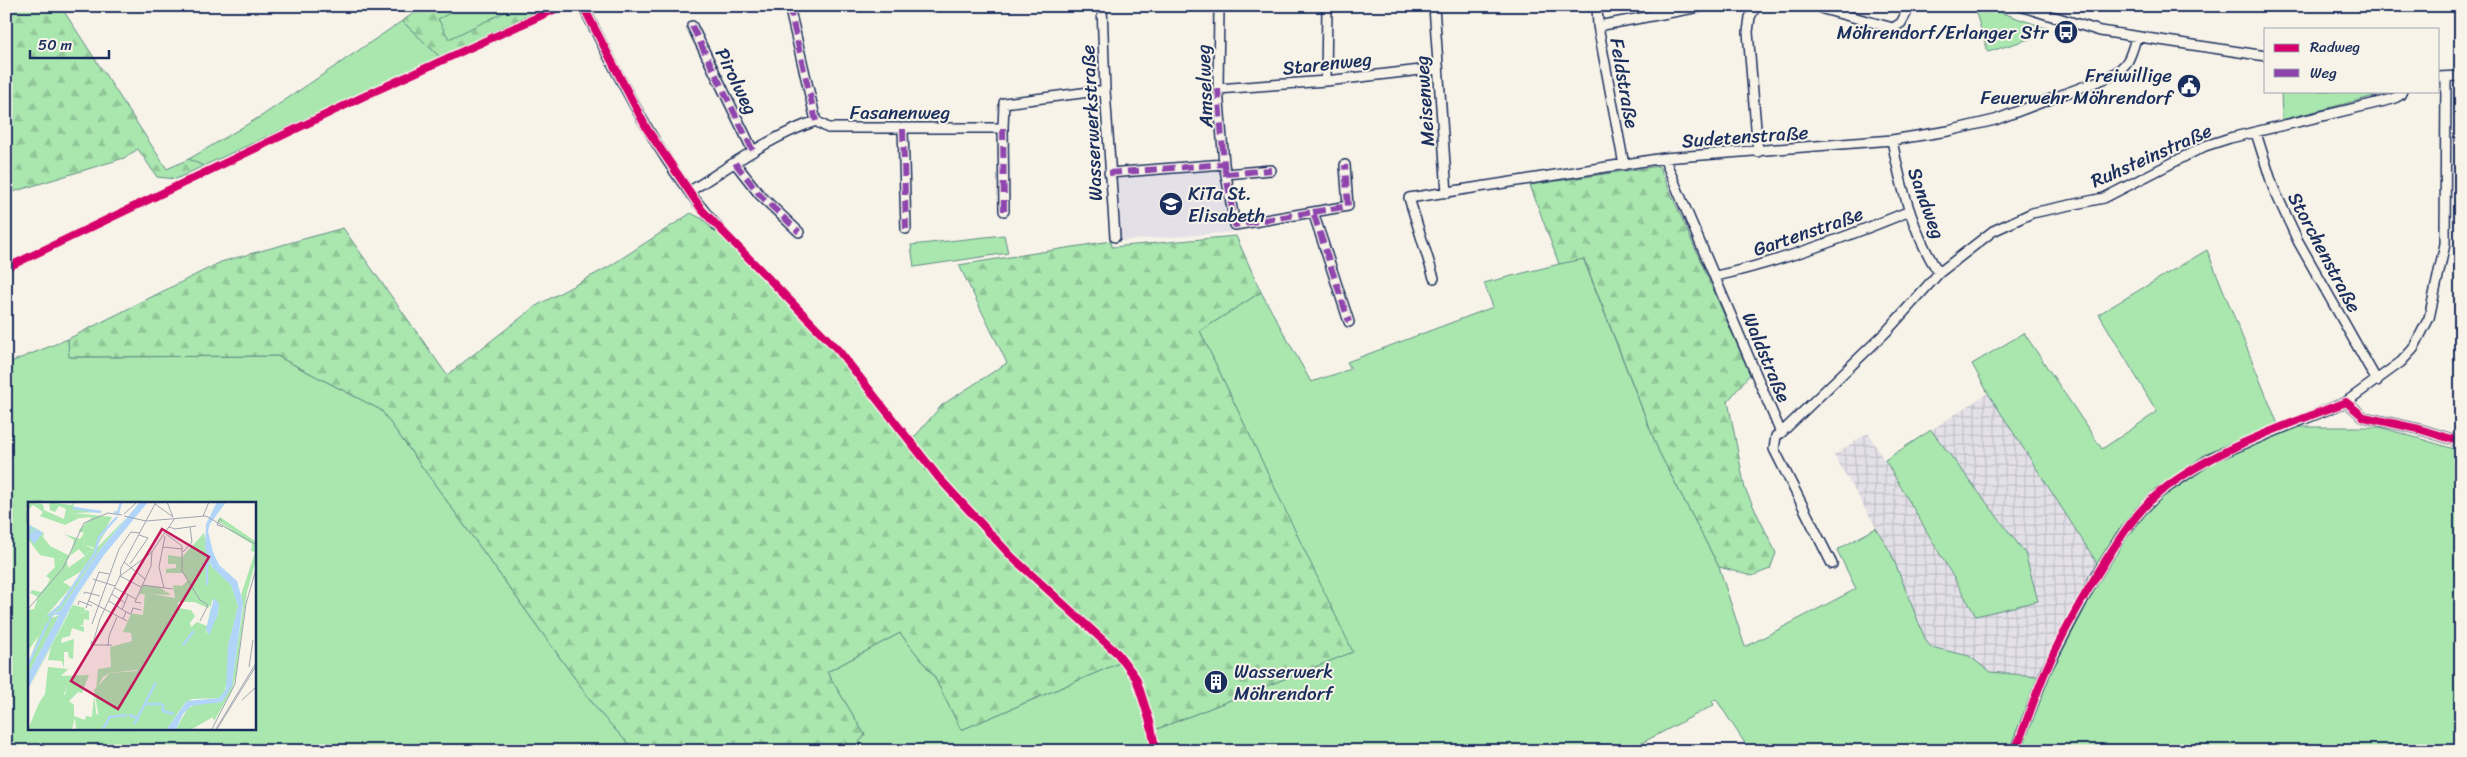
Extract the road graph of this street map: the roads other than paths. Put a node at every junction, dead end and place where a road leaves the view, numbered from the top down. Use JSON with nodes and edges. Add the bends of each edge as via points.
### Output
{"nodes":[{"id":1,"x":583,"y":6,"type":"edge"},
{"id":2,"x":789,"y":6,"type":"edge"},
{"id":3,"x":1102,"y":6,"type":"edge"},
{"id":4,"x":1219,"y":6,"type":"edge"},
{"id":5,"x":1327,"y":6,"type":"edge"},
{"id":6,"x":1434,"y":6,"type":"edge"},
{"id":7,"x":1597,"y":6,"type":"edge"},
{"id":8,"x":1705,"y":6,"type":"edge"},
{"id":9,"x":1756,"y":6,"type":"edge"},
{"id":10,"x":1910,"y":6,"type":"edge"},
{"id":11,"x":2020,"y":6,"type":"edge"},
{"id":12,"x":1823,"y":9,"type":"dead end"},
{"id":13,"x":692,"y":26,"type":"dead end"},
{"id":14,"x":1598,"y":26,"type":"junction"},
{"id":15,"x":2136,"y":38,"type":"junction"},
{"id":16,"x":2264,"y":56,"type":"edge"},
{"id":17,"x":1438,"y":68,"type":"junction"},
{"id":18,"x":2461,"y":76,"type":"edge"},
{"id":19,"x":2442,"y":77,"type":"edge"},
{"id":20,"x":1326,"y":80,"type":"junction"},
{"id":21,"x":1218,"y":89,"type":"junction"},
{"id":22,"x":1105,"y":90,"type":"junction"},
{"id":23,"x":2402,"y":92,"type":"edge"},
{"id":24,"x":816,"y":121,"type":"junction"},
{"id":25,"x":1003,"y":128,"type":"junction"},
{"id":26,"x":903,"y":129,"type":"junction"},
{"id":27,"x":2256,"y":133,"type":"junction"},
{"id":28,"x":1892,"y":140,"type":"junction"},
{"id":29,"x":753,"y":151,"type":"junction"},
{"id":30,"x":1758,"y":152,"type":"junction"},
{"id":31,"x":1664,"y":158,"type":"junction"},
{"id":32,"x":735,"y":163,"type":"junction"},
{"id":33,"x":1224,"y":164,"type":"junction"},
{"id":34,"x":1345,"y":165,"type":"dead end"},
{"id":35,"x":1624,"y":165,"type":"junction"},
{"id":36,"x":1271,"y":170,"type":"dead end"},
{"id":37,"x":1109,"y":173,"type":"junction"},
{"id":38,"x":1226,"y":174,"type":"junction"},
{"id":39,"x":690,"y":191,"type":"junction"},
{"id":40,"x":1447,"y":193,"type":"junction"},
{"id":41,"x":1004,"y":211,"type":"dead end"},
{"id":42,"x":1910,"y":211,"type":"junction"},
{"id":43,"x":1313,"y":212,"type":"junction"},
{"id":44,"x":718,"y":228,"type":"dead end"},
{"id":45,"x":906,"y":229,"type":"dead end"},
{"id":46,"x":799,"y":232,"type":"dead end"},
{"id":47,"x":1115,"y":237,"type":"dead end"},
{"id":48,"x":1939,"y":273,"type":"junction"},
{"id":49,"x":1716,"y":276,"type":"junction"},
{"id":50,"x":1434,"y":278,"type":"dead end"},
{"id":51,"x":1349,"y":322,"type":"dead end"},
{"id":52,"x":2377,"y":381,"type":"junction"},
{"id":53,"x":2346,"y":402,"type":"junction"},
{"id":54,"x":1781,"y":433,"type":"junction"},
{"id":55,"x":2461,"y":442,"type":"edge"},
{"id":56,"x":1832,"y":564,"type":"dead end"},
{"id":57,"x":2015,"y":751,"type":"edge"}],
"edges":[{"from":1,"to":39,"type":"street","via":[[647,129]]},
{"from":2,"to":24,"type":"street"},
{"from":3,"to":22,"type":"street","name":"Wasserwerkstraße"},
{"from":4,"to":21,"type":"street","name":"Amselweg"},
{"from":5,"to":20,"type":"street"},
{"from":6,"to":17,"type":"street","name":"Meisenweg"},
{"from":7,"to":14,"type":"street","name":"Feldstraße"},
{"from":8,"to":14,"type":"street"},
{"from":9,"to":30,"type":"street","via":[[1748,32]]},
{"from":10,"to":12,"type":"street","via":[[1902,24],[1894,28]]},
{"from":11,"to":15,"type":"street","via":[[2093,29]]},
{"from":13,"to":29,"type":"street","name":"Pirolweg"},
{"from":14,"to":35,"type":"street","name":"Feldstraße"},
{"from":15,"to":16,"type":"street"},
{"from":15,"to":28,"type":"street","name":"Sudetenstraße","via":[[2131,58],[2121,70],[2109,77],[1995,120]]},
{"from":17,"to":20,"type":"street","name":"Starenweg"},
{"from":17,"to":40,"type":"street","name":"Meisenweg"},
{"from":18,"to":19,"type":"street"},
{"from":19,"to":52,"type":"street","via":[[2445,244],[2430,318],[2413,349]]},
{"from":20,"to":21,"type":"street","name":"Starenweg"},
{"from":21,"to":33,"type":"street","name":"Amselweg"},
{"from":22,"to":25,"type":"street","via":[[1004,103]]},
{"from":22,"to":37,"type":"street","name":"Wasserwerkstraße"},
{"from":23,"to":27,"type":"street","name":"Ruhsteinstraße","via":[[2393,99]]},
{"from":24,"to":26,"type":"street","name":"Fasanenweg","via":[[828,128]]},
{"from":24,"to":29,"type":"street"},
{"from":25,"to":26,"type":"street","name":"Fasanenweg"},
{"from":25,"to":41,"type":"street"},
{"from":26,"to":45,"type":"street"},
{"from":27,"to":48,"type":"street","name":"Ruhsteinstraße","via":[[2205,146],[2104,198],[2032,213],[2012,221],[1993,231]]},
{"from":27,"to":52,"type":"street","name":"Storchenstraße","via":[[2273,187],[2296,238]]},
{"from":28,"to":30,"type":"street","name":"Sudetenstraße"},
{"from":28,"to":42,"type":"street","name":"Sandweg"},
{"from":29,"to":32,"type":"street"},
{"from":30,"to":31,"type":"street","name":"Sudetenstraße"},
{"from":31,"to":35,"type":"street","name":"Sudetenstraße"},
{"from":31,"to":49,"type":"street","name":"Waldstraße"},
{"from":32,"to":39,"type":"street"},
{"from":32,"to":46,"type":"street","via":[[760,195]]},
{"from":33,"to":37,"type":"street"},
{"from":33,"to":38,"type":"street","name":"Amselweg"},
{"from":34,"to":43,"type":"street","name":"Amselweg","via":[[1348,206]]},
{"from":35,"to":40,"type":"street","name":"Sudetenstraße"},
{"from":36,"to":38,"type":"street"},
{"from":37,"to":47,"type":"street","name":"Wasserwerkstraße"},
{"from":38,"to":43,"type":"street","name":"Amselweg","via":[[1234,225]]},
{"from":39,"to":44,"type":"street"},
{"from":40,"to":50,"type":"street","name":"Sudetenstraße","via":[[1409,198]]},
{"from":42,"to":48,"type":"street","name":"Sandweg"},
{"from":42,"to":49,"type":"street","name":"Gartenstraße","via":[[1807,251]]},
{"from":43,"to":51,"type":"street"},
{"from":48,"to":54,"type":"street","name":"Ruhsteinstraße","via":[[1886,332]]},
{"from":49,"to":54,"type":"street","name":"Waldstraße"},
{"from":52,"to":53,"type":"street"},
{"from":53,"to":55,"type":"street","via":[[2364,417]]},
{"from":53,"to":57,"type":"street","via":[[2228,449],[2159,493],[2121,536],[2094,579],[2046,670]]},
{"from":54,"to":56,"type":"street","via":[[1776,436],[1774,449]]}]}
